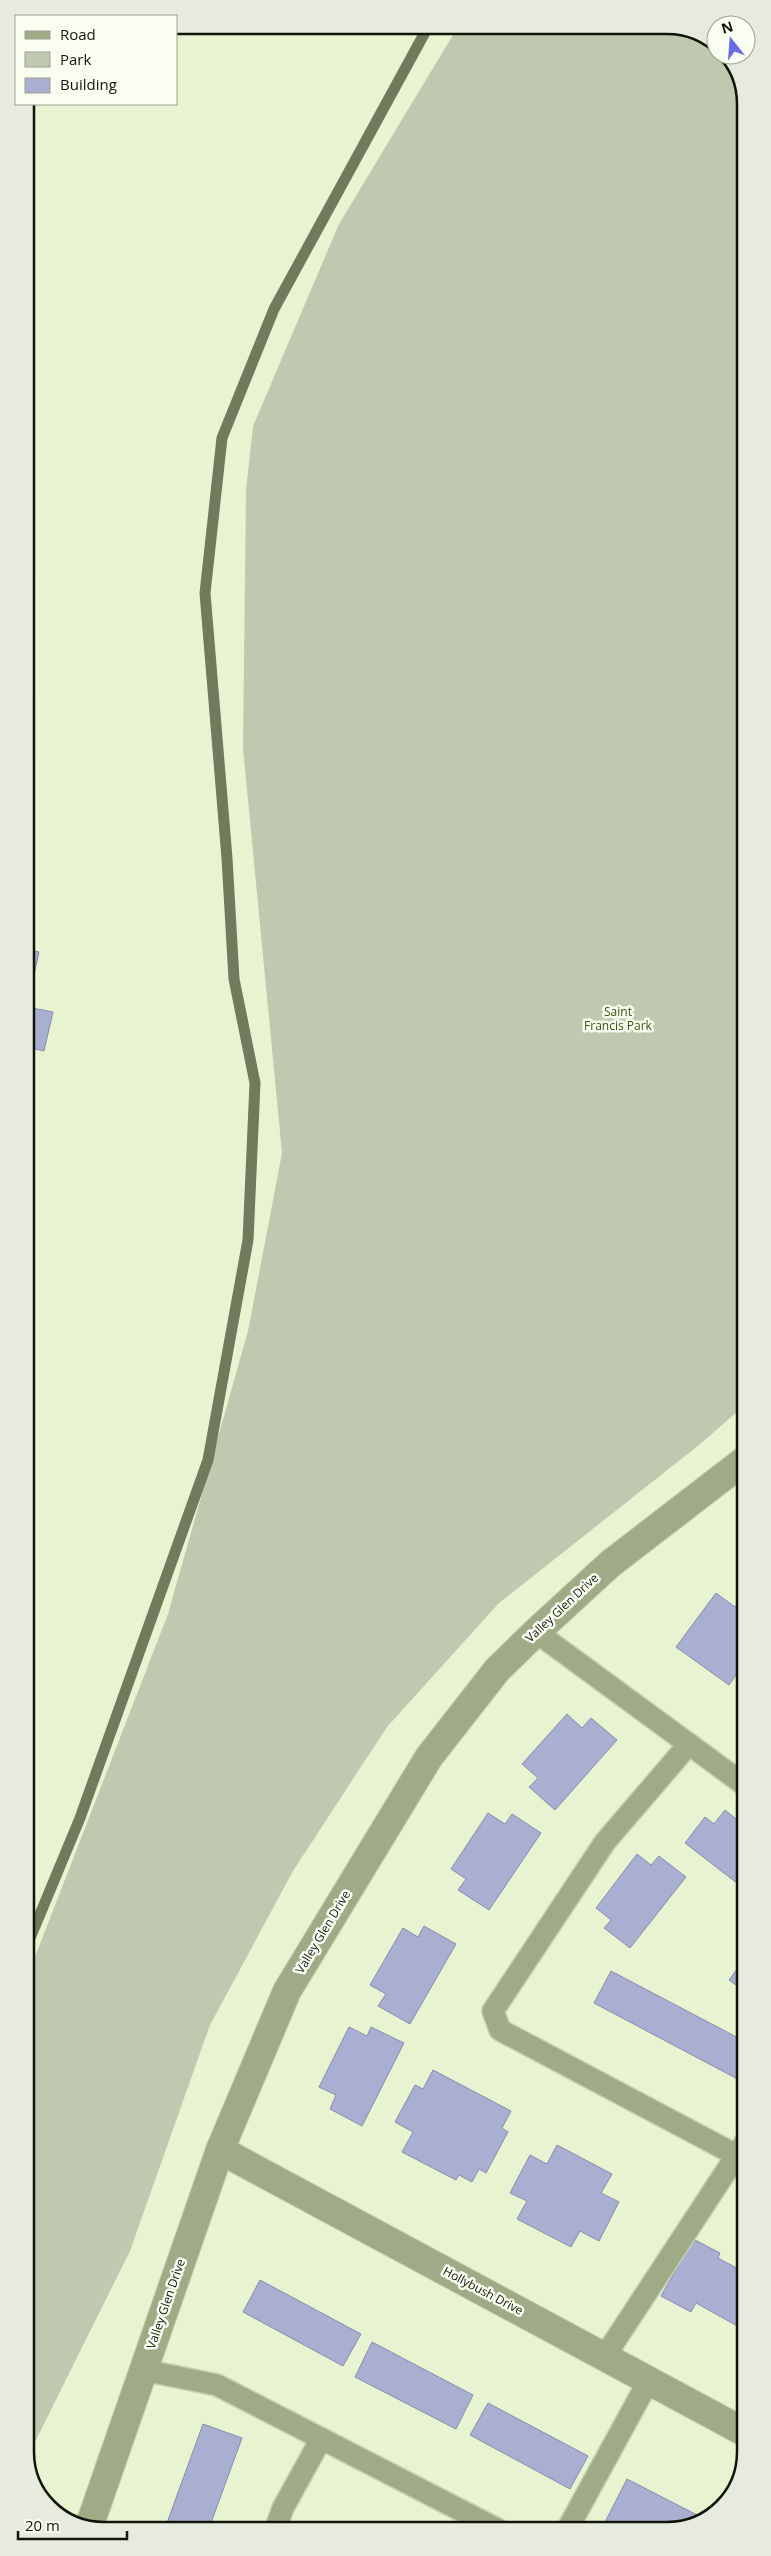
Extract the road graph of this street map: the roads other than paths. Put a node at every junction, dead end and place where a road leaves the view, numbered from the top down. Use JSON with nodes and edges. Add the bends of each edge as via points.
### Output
{"nodes":[{"id":1,"x":737,"y":1466,"type":"edge"},
{"id":2,"x":536,"y":1632,"type":"junction"},
{"id":3,"x":689,"y":1744,"type":"junction"},
{"id":4,"x":737,"y":1779,"type":"edge"},
{"id":5,"x":737,"y":2146,"type":"edge"},
{"id":6,"x":220,"y":2150,"type":"junction"},
{"id":7,"x":737,"y":2154,"type":"edge"},
{"id":8,"x":605,"y":2356,"type":"junction"},
{"id":9,"x":143,"y":2370,"type":"junction"},
{"id":10,"x":649,"y":2380,"type":"junction"},
{"id":11,"x":737,"y":2428,"type":"edge"},
{"id":12,"x":321,"y":2439,"type":"junction"},
{"id":13,"x":91,"y":2521,"type":"edge"},
{"id":14,"x":277,"y":2522,"type":"edge"},
{"id":15,"x":483,"y":2522,"type":"edge"},
{"id":16,"x":572,"y":2522,"type":"edge"}],
"edges":[{"from":1,"to":2,"type":"street","name":"Valley Glen Drive","via":[[610,1564]]},
{"from":2,"to":3,"type":"lane"},
{"from":2,"to":6,"type":"street","name":"Valley Glen Drive","via":[[497,1670],[419,1774],[287,1991]]},
{"from":3,"to":4,"type":"lane"},
{"from":3,"to":5,"type":"lane","via":[[605,1842],[493,2011],[500,2030]]},
{"from":6,"to":8,"type":"street","name":"Hollybush Drive"},
{"from":6,"to":9,"type":"street","name":"Valley Glen Drive"},
{"from":7,"to":8,"type":"lane"},
{"from":8,"to":10,"type":"street","name":"Hollybush Drive"},
{"from":9,"to":12,"type":"lane","via":[[218,2385]]},
{"from":9,"to":13,"type":"street","name":"Valley Glen Drive"},
{"from":10,"to":11,"type":"street","name":"Hollybush Drive"},
{"from":10,"to":16,"type":"lane"},
{"from":12,"to":14,"type":"lane"},
{"from":12,"to":15,"type":"lane"}]}
